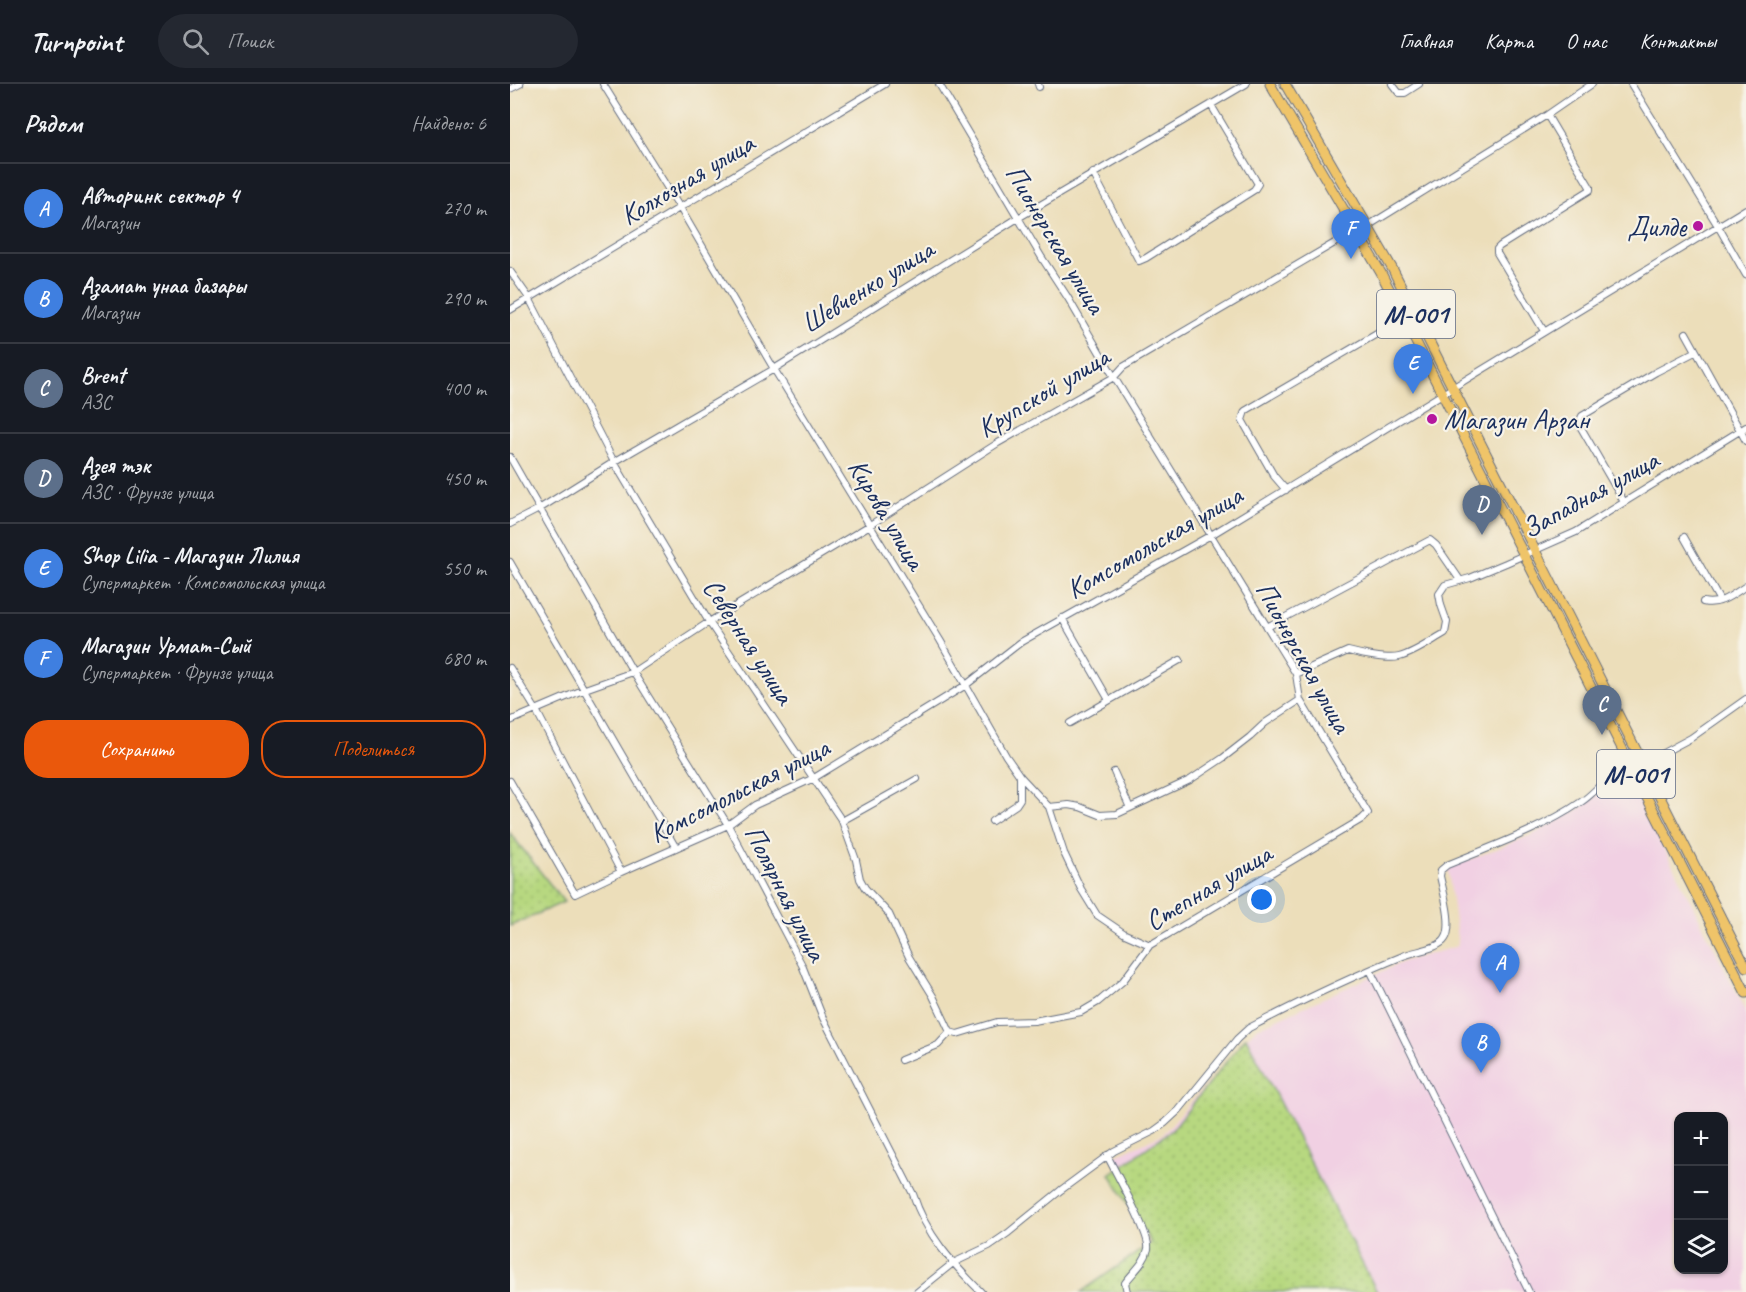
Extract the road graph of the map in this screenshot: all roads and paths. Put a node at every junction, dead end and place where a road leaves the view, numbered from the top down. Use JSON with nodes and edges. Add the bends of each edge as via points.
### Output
{"nodes":[{"id":1,"x":520,"y":84,"type":"edge"},
{"id":2,"x":603,"y":84,"type":"edge"},
{"id":3,"x":885,"y":84,"type":"edge"},
{"id":4,"x":939,"y":84,"type":"edge"},
{"id":5,"x":1246,"y":84,"type":"edge"},
{"id":6,"x":1270,"y":84,"type":"edge"},
{"id":7,"x":1285,"y":84,"type":"edge"},
{"id":8,"x":1392,"y":84,"type":"edge"},
{"id":9,"x":1419,"y":84,"type":"edge"},
{"id":10,"x":1592,"y":84,"type":"edge"},
{"id":11,"x":1631,"y":84,"type":"edge"},
{"id":12,"x":510,"y":89,"type":"edge"},
{"id":13,"x":1211,"y":105,"type":"junction"},
{"id":14,"x":1547,"y":115,"type":"junction"},
{"id":15,"x":1093,"y":173,"type":"junction"},
{"id":16,"x":680,"y":208,"type":"junction"},
{"id":17,"x":1746,"y":209,"type":"edge"},
{"id":18,"x":1018,"y":218,"type":"junction"},
{"id":19,"x":1368,"y":226,"type":"junction"},
{"id":20,"x":1718,"y":226,"type":"junction"},
{"id":21,"x":1358,"y":232,"type":"junction"},
{"id":22,"x":510,"y":271,"type":"edge"},
{"id":23,"x":1746,"y":275,"type":"edge"},
{"id":24,"x":529,"y":298,"type":"junction"},
{"id":25,"x":510,"y":310,"type":"edge"},
{"id":26,"x":1404,"y":318,"type":"junction"},
{"id":27,"x":1545,"y":331,"type":"junction"},
{"id":28,"x":1686,"y":333,"type":"dead end"},
{"id":29,"x":1695,"y":352,"type":"junction"},
{"id":30,"x":774,"y":369,"type":"junction"},
{"id":31,"x":1114,"y":377,"type":"junction"},
{"id":32,"x":1453,"y":388,"type":"junction"},
{"id":33,"x":1443,"y":395,"type":"junction"},
{"id":34,"x":1743,"y":429,"type":"edge"},
{"id":35,"x":1746,"y":441,"type":"edge"},
{"id":36,"x":510,"y":457,"type":"edge"},
{"id":37,"x":614,"y":462,"type":"junction"},
{"id":38,"x":1286,"y":490,"type":"junction"},
{"id":39,"x":1624,"y":502,"type":"junction"},
{"id":40,"x":539,"y":509,"type":"junction"},
{"id":41,"x":510,"y":524,"type":"edge"},
{"id":42,"x":870,"y":525,"type":"junction"},
{"id":43,"x":1211,"y":535,"type":"junction"},
{"id":44,"x":1684,"y":537,"type":"dead end"},
{"id":45,"x":1536,"y":550,"type":"junction"},
{"id":46,"x":1525,"y":555,"type":"junction"},
{"id":47,"x":510,"y":562,"type":"edge"},
{"id":48,"x":1460,"y":580,"type":"junction"},
{"id":49,"x":1746,"y":586,"type":"edge"},
{"id":50,"x":1720,"y":601,"type":"junction"},
{"id":51,"x":1702,"y":602,"type":"dead end"},
{"id":52,"x":1062,"y":618,"type":"junction"},
{"id":53,"x":709,"y":622,"type":"junction"},
{"id":54,"x":1267,"y":627,"type":"junction"},
{"id":55,"x":1180,"y":660,"type":"dead end"},
{"id":56,"x":510,"y":668,"type":"edge"},
{"id":57,"x":633,"y":672,"type":"junction"},
{"id":58,"x":1296,"y":674,"type":"junction"},
{"id":59,"x":966,"y":685,"type":"junction"},
{"id":60,"x":585,"y":689,"type":"junction"},
{"id":61,"x":1609,"y":695,"type":"junction"},
{"id":62,"x":1746,"y":699,"type":"edge"},
{"id":63,"x":1109,"y":700,"type":"junction"},
{"id":64,"x":1300,"y":700,"type":"junction"},
{"id":65,"x":1599,"y":700,"type":"junction"},
{"id":66,"x":536,"y":710,"type":"junction"},
{"id":67,"x":510,"y":721,"type":"edge"},
{"id":68,"x":1070,"y":723,"type":"dead end"},
{"id":69,"x":1627,"y":756,"type":"junction"},
{"id":70,"x":1644,"y":764,"type":"junction"},
{"id":71,"x":1633,"y":769,"type":"junction"},
{"id":72,"x":1114,"y":772,"type":"dead end"},
{"id":73,"x":1020,"y":776,"type":"junction"},
{"id":74,"x":814,"y":778,"type":"junction"},
{"id":75,"x":917,"y":779,"type":"dead end"},
{"id":76,"x":510,"y":781,"type":"edge"},
{"id":77,"x":1049,"y":807,"type":"junction"},
{"id":78,"x":1130,"y":808,"type":"junction"},
{"id":79,"x":1362,"y":819,"type":"joint"},
{"id":80,"x":842,"y":821,"type":"junction"},
{"id":81,"x":992,"y":821,"type":"dead end"},
{"id":82,"x":728,"y":825,"type":"junction"},
{"id":83,"x":676,"y":848,"type":"junction"},
{"id":84,"x":621,"y":872,"type":"junction"},
{"id":85,"x":1150,"y":945,"type":"junction"},
{"id":86,"x":1746,"y":967,"type":"edge"},
{"id":87,"x":1370,"y":970,"type":"junction"},
{"id":88,"x":1746,"y":993,"type":"edge"},
{"id":89,"x":950,"y":1032,"type":"junction"},
{"id":90,"x":901,"y":1060,"type":"dead end"},
{"id":91,"x":1107,"y":1155,"type":"junction"},
{"id":92,"x":953,"y":1263,"type":"junction"},
{"id":93,"x":920,"y":1291,"type":"edge"},
{"id":94,"x":981,"y":1292,"type":"edge"},
{"id":95,"x":1127,"y":1292,"type":"edge"},
{"id":96,"x":1529,"y":1292,"type":"edge"}],
"edges":[{"from":1,"to":12,"type":"street"},
{"from":2,"to":16,"type":"street","name":"Кирова улица"},
{"from":3,"to":16,"type":"street","name":"Колхозная улица"},
{"from":4,"to":18,"type":"street","name":"Пионерская улица"},
{"from":5,"to":13,"type":"street","name":"Шевченко улица"},
{"from":6,"to":21,"type":"main road","number":"M-001"},
{"from":7,"to":19,"type":"main road","number":"M-001"},
{"from":8,"to":9,"type":"street","via":[[1399,93]]},
{"from":10,"to":14,"type":"street","name":"Крупской улица"},
{"from":11,"to":20,"type":"street"},
{"from":13,"to":15,"type":"street","name":"Шевченко улица"},
{"from":13,"to":15,"type":"street","via":[[1258,184],[1146,258],[1139,261]]},
{"from":14,"to":19,"type":"street","name":"Крупской улица"},
{"from":14,"to":27,"type":"street","via":[[1590,190],[1497,249]]},
{"from":15,"to":18,"type":"street","name":"Шевченко улица"},
{"from":16,"to":24,"type":"street","name":"Колхозная улица"},
{"from":16,"to":30,"type":"street","name":"Кирова улица"},
{"from":17,"to":20,"type":"street","name":"Комсомольская улица"},
{"from":18,"to":30,"type":"street","name":"Шевченко улица"},
{"from":18,"to":31,"type":"street","name":"Пионерская улица"},
{"from":19,"to":21,"type":"street","name":"Крупской улица"},
{"from":19,"to":32,"type":"main road","number":"M-001"},
{"from":20,"to":23,"type":"street"},
{"from":20,"to":27,"type":"street","name":"Комсомольская улица"},
{"from":21,"to":26,"type":"main road","number":"M-001"},
{"from":21,"to":31,"type":"street","name":"Крупской улица","via":[[1123,367]]},
{"from":22,"to":24,"type":"street","name":"Северная улица"},
{"from":24,"to":25,"type":"street","name":"Колхозная улица"},
{"from":24,"to":37,"type":"street","name":"Северная улица"},
{"from":26,"to":33,"type":"main road","number":"M-001"},
{"from":26,"to":38,"type":"street","via":[[1245,411],[1242,420]]},
{"from":27,"to":32,"type":"street","name":"Комсомольская улица"},
{"from":28,"to":29,"type":"street"},
{"from":29,"to":34,"type":"street"},
{"from":29,"to":39,"type":"street","via":[[1580,420]]},
{"from":30,"to":37,"type":"street","name":"Шевченко улица"},
{"from":30,"to":42,"type":"street","name":"Кирова улица"},
{"from":31,"to":42,"type":"street","name":"Крупской улица","via":[[999,443]]},
{"from":31,"to":43,"type":"street","name":"Пионерская улица"},
{"from":32,"to":33,"type":"street","name":"Комсомольская улица"},
{"from":32,"to":45,"type":"main road","number":"M-001"},
{"from":33,"to":38,"type":"street","name":"Комсомольская улица"},
{"from":33,"to":46,"type":"main road","number":"M-001"},
{"from":34,"to":35,"type":"street"},
{"from":34,"to":39,"type":"street","name":"Западная улица"},
{"from":36,"to":40,"type":"street","name":"Полярная улица"},
{"from":37,"to":40,"type":"street","name":"Шевченко улица"},
{"from":37,"to":53,"type":"street","name":"Северная улица"},
{"from":38,"to":43,"type":"street","name":"Комсомольская улица"},
{"from":39,"to":45,"type":"street","name":"Западная улица","via":[[1576,532]]},
{"from":40,"to":41,"type":"street","name":"Шевченко улица"},
{"from":40,"to":57,"type":"street","name":"Полярная улица"},
{"from":42,"to":53,"type":"street","name":"Крупской улица"},
{"from":42,"to":59,"type":"street","name":"Кирова улица"},
{"from":43,"to":52,"type":"street","name":"Комсомольская улица"},
{"from":43,"to":54,"type":"street","name":"Пионерская улица"},
{"from":44,"to":50,"type":"street"},
{"from":45,"to":46,"type":"street","name":"Западная улица"},
{"from":45,"to":61,"type":"main road","number":"M-001"},
{"from":46,"to":48,"type":"street","name":"Западная улица"},
{"from":46,"to":65,"type":"main road","number":"M-001"},
{"from":47,"to":60,"type":"street"},
{"from":48,"to":54,"type":"street","via":[[1430,540]]},
{"from":48,"to":58,"type":"street","name":"Западная улица","via":[[1445,585],[1439,594],[1447,622],[1445,633],[1424,646],[1398,658],[1348,651]]},
{"from":49,"to":50,"type":"street"},
{"from":50,"to":51,"type":"street"},
{"from":52,"to":59,"type":"street","name":"Комсомольская улица","via":[[1021,642]]},
{"from":52,"to":63,"type":"street"},
{"from":53,"to":57,"type":"street","name":"Крупской улица"},
{"from":53,"to":74,"type":"street","name":"Северная улица"},
{"from":54,"to":58,"type":"street","name":"Пионерская улица"},
{"from":55,"to":63,"type":"street"},
{"from":56,"to":66,"type":"street"},
{"from":57,"to":60,"type":"street","name":"Крупской улица"},
{"from":57,"to":82,"type":"street","name":"Полярная улица"},
{"from":58,"to":64,"type":"street","name":"Пионерская улица"},
{"from":59,"to":73,"type":"street","name":"Кирова улица"},
{"from":59,"to":74,"type":"street","name":"Комсомольская улица"},
{"from":60,"to":66,"type":"street","name":"Крупской улица"},
{"from":60,"to":83,"type":"street"},
{"from":61,"to":65,"type":"main road"},
{"from":61,"to":70,"type":"main road","number":"M-001"},
{"from":62,"to":70,"type":"street","via":[[1691,738]]},
{"from":63,"to":68,"type":"street"},
{"from":64,"to":78,"type":"street","via":[[1190,780]]},
{"from":64,"to":79,"type":"street","name":"Пионерская улица","via":[[1365,806],[1368,813]]},
{"from":65,"to":69,"type":"main road","number":"M-001"},
{"from":66,"to":67,"type":"street","name":"Крупской улица"},
{"from":66,"to":84,"type":"street"},
{"from":69,"to":71,"type":"main road","number":"M-001"},
{"from":69,"to":87,"type":"street","via":[[1582,802],[1530,831],[1447,865],[1440,876],[1448,914],[1447,938]]},
{"from":70,"to":71,"type":"street"},
{"from":70,"to":86,"type":"main road","number":"M-001"},
{"from":71,"to":88,"type":"main road","number":"M-001"},
{"from":72,"to":78,"type":"street"},
{"from":73,"to":77,"type":"street","name":"Кирова улица"},
{"from":73,"to":81,"type":"street","via":[[1020,799]]},
{"from":74,"to":80,"type":"street","name":"Северная улица"},
{"from":74,"to":82,"type":"street","name":"Комсомольская улица","via":[[755,805]]},
{"from":75,"to":80,"type":"street"},
{"from":76,"to":84,"type":"street","name":"Комсомольская улица","via":[[575,894]]},
{"from":77,"to":78,"type":"street","via":[[1069,805],[1100,815]]},
{"from":77,"to":85,"type":"street","name":"Кирова улица","via":[[1064,853],[1097,915]]},
{"from":79,"to":85,"type":"street","name":"Степная улица"},
{"from":80,"to":89,"type":"street","name":"Северная улица","via":[[864,888],[889,914]]},
{"from":82,"to":83,"type":"street","name":"Комсомольская улица"},
{"from":82,"to":92,"type":"street","name":"Полярная улица","via":[[802,965],[822,1018],[918,1208],[935,1241]]},
{"from":83,"to":84,"type":"street","name":"Комсомольская улица"},
{"from":85,"to":89,"type":"street","name":"Степная улица","via":[[1123,981],[1081,1012],[1034,1021],[997,1022],[957,1034]]},
{"from":87,"to":91,"type":"street","via":[[1249,1028],[1165,1123]]},
{"from":87,"to":96,"type":"street"},
{"from":89,"to":90,"type":"street","via":[[938,1045]]},
{"from":91,"to":92,"type":"street","via":[[989,1246]]},
{"from":91,"to":95,"type":"street","via":[[1148,1241],[1143,1260],[1125,1283]]},
{"from":92,"to":93,"type":"street"},
{"from":92,"to":94,"type":"street","name":"Полярная улица"}]}
